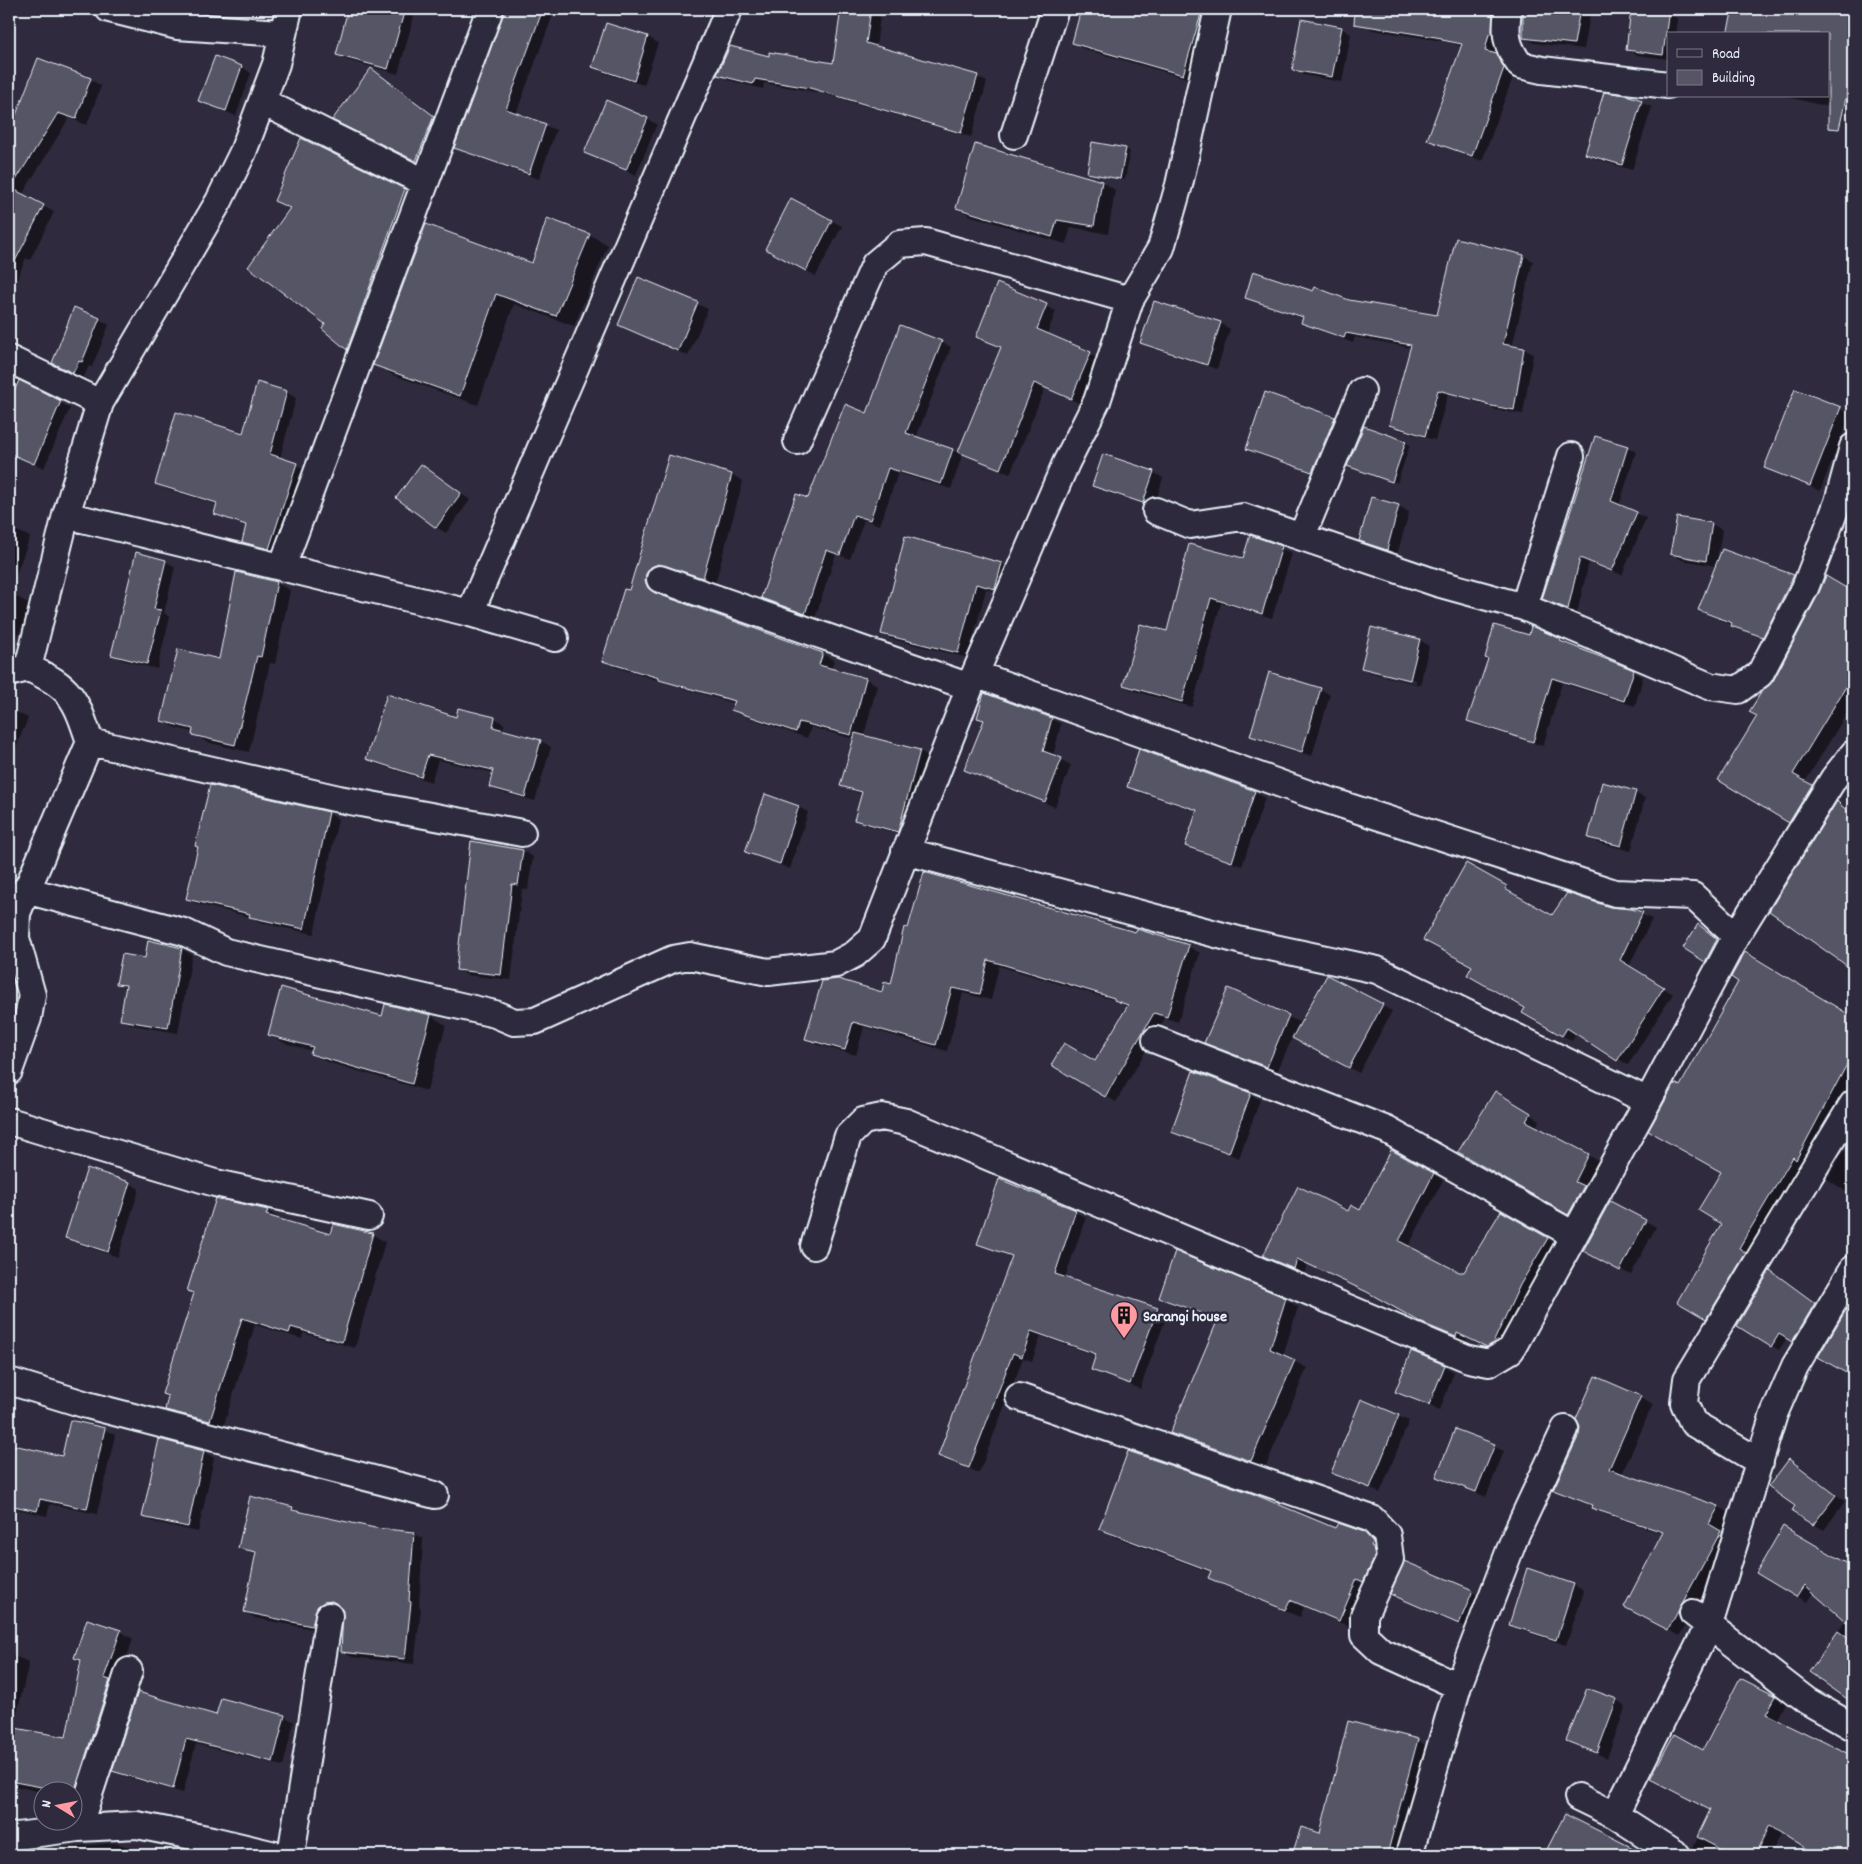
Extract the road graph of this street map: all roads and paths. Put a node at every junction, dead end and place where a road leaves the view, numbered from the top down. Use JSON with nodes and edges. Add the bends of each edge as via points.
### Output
{"nodes":[{"id":1,"x":109,"y":9,"type":"edge"},
{"id":2,"x":490,"y":9,"type":"edge"},
{"id":3,"x":729,"y":9,"type":"edge"},
{"id":4,"x":1056,"y":9,"type":"edge"},
{"id":5,"x":1218,"y":9,"type":"edge"},
{"id":6,"x":1508,"y":9,"type":"edge"},
{"id":7,"x":285,"y":21,"type":"edge"},
{"id":8,"x":1667,"y":85,"type":"edge"},
{"id":9,"x":263,"y":102,"type":"junction"},
{"id":10,"x":1014,"y":135,"type":"dead end"},
{"id":11,"x":424,"y":182,"type":"junction"},
{"id":12,"x":1130,"y":300,"type":"junction"},
{"id":13,"x":9,"y":359,"type":"edge"},
{"id":14,"x":1362,"y":391,"type":"dead end"},
{"id":15,"x":100,"y":404,"type":"junction"},
{"id":16,"x":797,"y":442,"type":"dead end"},
{"id":17,"x":1853,"y":447,"type":"edge"},
{"id":18,"x":1571,"y":456,"type":"dead end"},
{"id":19,"x":1156,"y":510,"type":"dead end"},
{"id":20,"x":66,"y":515,"type":"junction"},
{"id":21,"x":1302,"y":536,"type":"junction"},
{"id":22,"x":282,"y":567,"type":"junction"},
{"id":23,"x":660,"y":579,"type":"dead end"},
{"id":24,"x":1524,"y":607,"type":"junction"},
{"id":25,"x":470,"y":613,"type":"junction"},
{"id":26,"x":555,"y":638,"type":"dead end"},
{"id":27,"x":18,"y":671,"type":"edge"},
{"id":28,"x":972,"y":680,"type":"junction"},
{"id":29,"x":90,"y":742,"type":"junction"},
{"id":30,"x":1853,"y":754,"type":"edge"},
{"id":31,"x":522,"y":833,"type":"dead end"},
{"id":32,"x":905,"y":851,"type":"junction"},
{"id":33,"x":25,"y":890,"type":"junction"},
{"id":34,"x":1736,"y":936,"type":"junction"},
{"id":35,"x":1156,"y":1040,"type":"dead end"},
{"id":36,"x":9,"y":1071,"type":"edge"},
{"id":37,"x":1648,"y":1102,"type":"junction"},
{"id":38,"x":1853,"y":1104,"type":"edge"},
{"id":39,"x":9,"y":1121,"type":"edge"},
{"id":40,"x":369,"y":1216,"type":"dead end"},
{"id":41,"x":1574,"y":1234,"type":"junction"},
{"id":42,"x":814,"y":1246,"type":"dead end"},
{"id":43,"x":1853,"y":1269,"type":"edge"},
{"id":44,"x":9,"y":1381,"type":"edge"},
{"id":45,"x":1019,"y":1397,"type":"dead end"},
{"id":46,"x":1565,"y":1429,"type":"dead end"},
{"id":47,"x":1760,"y":1462,"type":"junction"},
{"id":48,"x":435,"y":1495,"type":"dead end"},
{"id":49,"x":329,"y":1616,"type":"dead end"},
{"id":50,"x":1701,"y":1619,"type":"junction"},
{"id":51,"x":129,"y":1672,"type":"dead end"},
{"id":52,"x":1458,"y":1686,"type":"junction"},
{"id":53,"x":1853,"y":1727,"type":"edge"},
{"id":54,"x":1578,"y":1797,"type":"dead end"},
{"id":55,"x":1614,"y":1815,"type":"junction"},
{"id":56,"x":82,"y":1816,"type":"edge"},
{"id":57,"x":82,"y":1828,"type":"edge"},
{"id":58,"x":47,"y":1832,"type":"edge"},
{"id":59,"x":9,"y":1837,"type":"edge"},
{"id":60,"x":275,"y":1855,"type":"edge"},
{"id":61,"x":291,"y":1855,"type":"edge"},
{"id":62,"x":1409,"y":1855,"type":"edge"},
{"id":63,"x":1677,"y":1855,"type":"edge"}],
"edges":[{"from":1,"to":7,"type":"street","via":[[177,26]]},
{"from":2,"to":11,"type":"street"},
{"from":3,"to":25,"type":"street"},
{"from":4,"to":10,"type":"street"},
{"from":5,"to":12,"type":"street","via":[[1179,185],[1161,248]]},
{"from":6,"to":8,"type":"street","via":[[1509,49],[1520,65]]},
{"from":7,"to":9,"type":"street","via":[[276,64]]},
{"from":9,"to":11,"type":"street"},
{"from":9,"to":15,"type":"street","via":[[219,201]]},
{"from":11,"to":22,"type":"street"},
{"from":12,"to":16,"type":"street","via":[[926,242],[899,244],[875,264]]},
{"from":12,"to":28,"type":"street","via":[[1096,401]]},
{"from":13,"to":15,"type":"street"},
{"from":14,"to":21,"type":"street"},
{"from":15,"to":20,"type":"street"},
{"from":17,"to":24,"type":"street","via":[[1838,502],[1805,588],[1760,674],[1738,690],[1709,686]]},
{"from":18,"to":24,"type":"street"},
{"from":19,"to":21,"type":"street","via":[[1190,525],[1243,517]]},
{"from":20,"to":22,"type":"street"},
{"from":20,"to":27,"type":"street"},
{"from":21,"to":24,"type":"street","via":[[1437,583]]},
{"from":22,"to":25,"type":"street"},
{"from":23,"to":28,"type":"street"},
{"from":25,"to":26,"type":"street"},
{"from":27,"to":29,"type":"street","via":[[49,677],[66,690],[78,707]]},
{"from":28,"to":32,"type":"street"},
{"from":28,"to":34,"type":"street","via":[[1615,893],[1693,896]]},
{"from":29,"to":31,"type":"street","via":[[339,799]]},
{"from":29,"to":33,"type":"street"},
{"from":30,"to":34,"type":"street","via":[[1834,778]]},
{"from":32,"to":33,"type":"street","via":[[872,939],[855,954],[836,964],[768,972],[690,956],[673,958],[555,1013],[514,1022],[495,1014],[226,952],[184,932]]},
{"from":32,"to":37,"type":"street","via":[[1242,941],[1376,970]]},
{"from":33,"to":36,"type":"street","via":[[18,913],[16,938],[32,995],[28,1018]]},
{"from":34,"to":37,"type":"street"},
{"from":35,"to":41,"type":"street","via":[[1387,1130]]},
{"from":37,"to":41,"type":"street"},
{"from":38,"to":47,"type":"street","via":[[1687,1379],[1684,1403],[1693,1423]]},
{"from":39,"to":40,"type":"street","via":[[215,1183]]},
{"from":41,"to":42,"type":"street","via":[[1511,1350],[1490,1363],[1468,1359],[915,1126],[882,1117],[863,1121],[848,1136]]},
{"from":43,"to":47,"type":"street","via":[[1795,1366],[1774,1414]]},
{"from":44,"to":48,"type":"street","via":[[87,1405]]},
{"from":45,"to":52,"type":"street","via":[[1372,1519],[1387,1535],[1390,1559],[1364,1615],[1364,1635],[1381,1651]]},
{"from":46,"to":52,"type":"street","via":[[1516,1534]]},
{"from":47,"to":50,"type":"street"},
{"from":49,"to":61,"type":"street"},
{"from":50,"to":53,"type":"street","via":[[1807,1701]]},
{"from":50,"to":55,"type":"street"},
{"from":51,"to":56,"type":"street"},
{"from":52,"to":62,"type":"street"},
{"from":54,"to":55,"type":"street"},
{"from":55,"to":63,"type":"street"},
{"from":57,"to":60,"type":"street","via":[[137,1825]]},
{"from":58,"to":59,"type":"street"}]}
